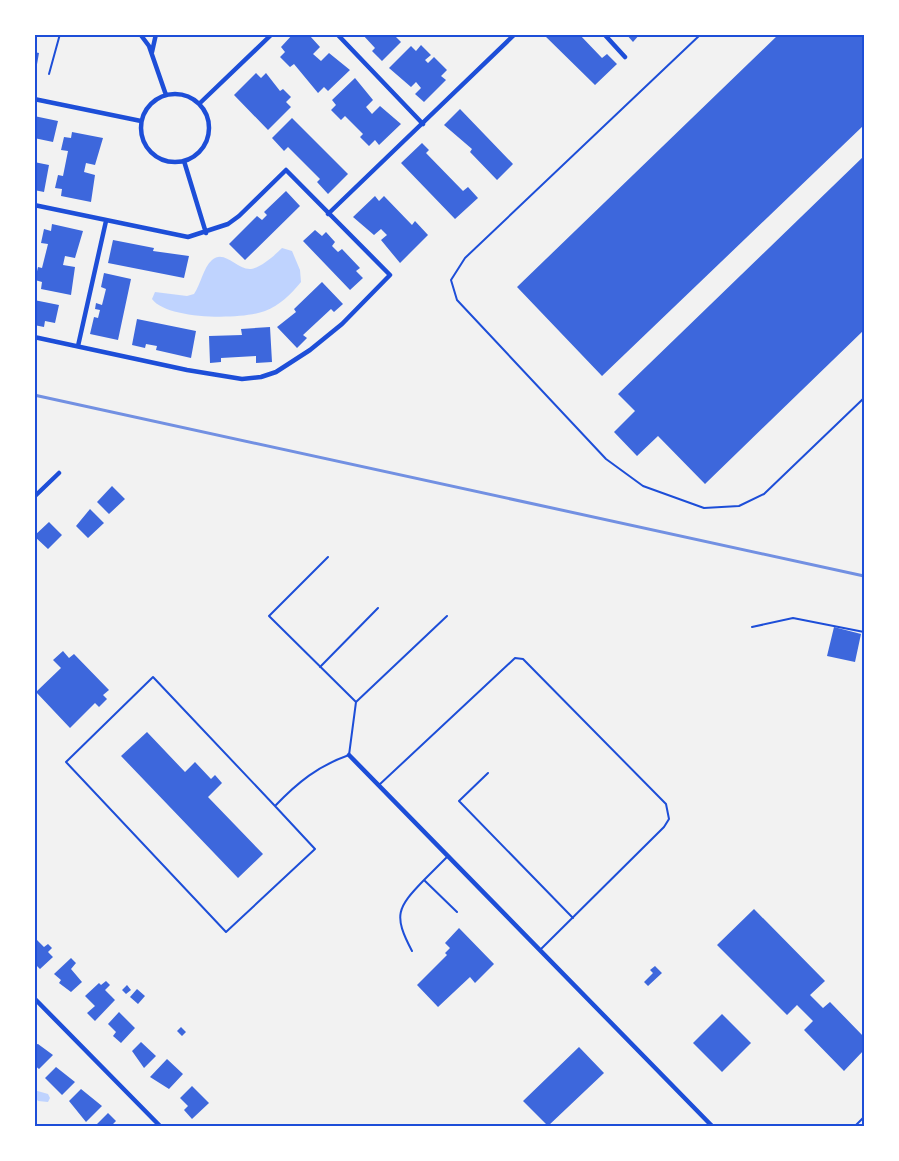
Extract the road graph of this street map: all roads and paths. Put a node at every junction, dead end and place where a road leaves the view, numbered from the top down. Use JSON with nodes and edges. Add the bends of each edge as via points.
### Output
{"nodes":[{"id":1,"x":60,"y":34,"type":"edge"},
{"id":2,"x":140,"y":34,"type":"edge"},
{"id":3,"x":156,"y":34,"type":"edge"},
{"id":4,"x":272,"y":34,"type":"edge"},
{"id":5,"x":337,"y":34,"type":"edge"},
{"id":6,"x":515,"y":34,"type":"edge"},
{"id":7,"x":603,"y":34,"type":"edge"},
{"id":8,"x":700,"y":34,"type":"edge"},
{"id":9,"x":152,"y":53,"type":"junction"},
{"id":10,"x":625,"y":57,"type":"dead end"},
{"id":11,"x":49,"y":74,"type":"dead end"},
{"id":12,"x":166,"y":95,"type":"junction"},
{"id":13,"x":34,"y":99,"type":"edge"},
{"id":14,"x":199,"y":104,"type":"junction"},
{"id":15,"x":141,"y":121,"type":"junction"},
{"id":16,"x":423,"y":124,"type":"junction"},
{"id":17,"x":184,"y":161,"type":"junction"},
{"id":18,"x":34,"y":205,"type":"edge"},
{"id":19,"x":328,"y":214,"type":"junction"},
{"id":20,"x":106,"y":221,"type":"junction"},
{"id":21,"x":206,"y":233,"type":"junction"},
{"id":22,"x":34,"y":337,"type":"edge"},
{"id":23,"x":78,"y":346,"type":"junction"},
{"id":24,"x":864,"y":398,"type":"edge"},
{"id":25,"x":59,"y":473,"type":"dead end"},
{"id":26,"x":34,"y":497,"type":"edge"},
{"id":27,"x":328,"y":557,"type":"dead end"},
{"id":28,"x":378,"y":608,"type":"dead end"},
{"id":29,"x":447,"y":615,"type":"dead end"},
{"id":30,"x":752,"y":627,"type":"dead end"},
{"id":31,"x":864,"y":632,"type":"edge"},
{"id":32,"x":320,"y":667,"type":"junction"},
{"id":33,"x":356,"y":702,"type":"junction"},
{"id":34,"x":349,"y":755,"type":"junction"},
{"id":35,"x":488,"y":773,"type":"dead end"},
{"id":36,"x":379,"y":785,"type":"junction"},
{"id":37,"x":275,"y":806,"type":"junction"},
{"id":38,"x":448,"y":856,"type":"junction"},
{"id":39,"x":424,"y":880,"type":"junction"},
{"id":40,"x":457,"y":912,"type":"dead end"},
{"id":41,"x":573,"y":918,"type":"junction"},
{"id":42,"x":540,"y":950,"type":"junction"},
{"id":43,"x":412,"y":951,"type":"dead end"},
{"id":44,"x":34,"y":998,"type":"edge"},
{"id":45,"x":864,"y":1117,"type":"edge"},
{"id":46,"x":160,"y":1126,"type":"edge"},
{"id":47,"x":712,"y":1126,"type":"edge"},
{"id":48,"x":855,"y":1126,"type":"edge"}],
"edges":[{"from":1,"to":11,"type":"lane"},
{"from":2,"to":9,"type":"street"},
{"from":3,"to":9,"type":"street"},
{"from":4,"to":14,"type":"street"},
{"from":5,"to":16,"type":"street"},
{"from":6,"to":16,"type":"street"},
{"from":7,"to":10,"type":"street"},
{"from":8,"to":24,"type":"lane","via":[[465,258],[451,280],[457,300],[606,459],[643,486],[704,508],[739,506],[764,494]]},
{"from":9,"to":12,"type":"street"},
{"from":12,"to":14,"type":"street","via":[[190,97]]},
{"from":12,"to":15,"type":"street","via":[[150,104]]},
{"from":13,"to":15,"type":"street"},
{"from":14,"to":17,"type":"street","via":[[208,117],[207,140],[199,153]]},
{"from":15,"to":17,"type":"street","via":[[141,135],[153,155],[172,163]]},
{"from":16,"to":19,"type":"street"},
{"from":17,"to":21,"type":"street"},
{"from":18,"to":20,"type":"street"},
{"from":19,"to":21,"type":"street","via":[[286,170],[239,216]]},
{"from":19,"to":23,"type":"street","via":[[390,275],[342,324],[284,367],[242,380]]},
{"from":20,"to":21,"type":"street","via":[[174,236]]},
{"from":20,"to":23,"type":"street"},
{"from":22,"to":23,"type":"street"},
{"from":25,"to":26,"type":"street"},
{"from":27,"to":32,"type":"lane","via":[[269,616]]},
{"from":28,"to":32,"type":"lane"},
{"from":29,"to":33,"type":"lane"},
{"from":30,"to":31,"type":"lane","via":[[794,618]]},
{"from":32,"to":33,"type":"lane"},
{"from":33,"to":34,"type":"lane"},
{"from":34,"to":36,"type":"street"},
{"from":34,"to":37,"type":"lane","via":[[300,780]]},
{"from":35,"to":41,"type":"lane","via":[[459,801]]},
{"from":36,"to":38,"type":"street"},
{"from":36,"to":41,"type":"lane","via":[[505,666],[515,658],[523,659],[666,804],[669,819]]},
{"from":37,"to":37,"type":"lane","via":[[153,677],[66,762],[226,932],[315,849]]},
{"from":38,"to":39,"type":"lane"},
{"from":38,"to":42,"type":"street"},
{"from":39,"to":40,"type":"lane"},
{"from":39,"to":43,"type":"lane","via":[[406,899],[398,916]]},
{"from":41,"to":42,"type":"lane"},
{"from":42,"to":47,"type":"street"},
{"from":44,"to":46,"type":"street"},
{"from":45,"to":48,"type":"path"}]}
